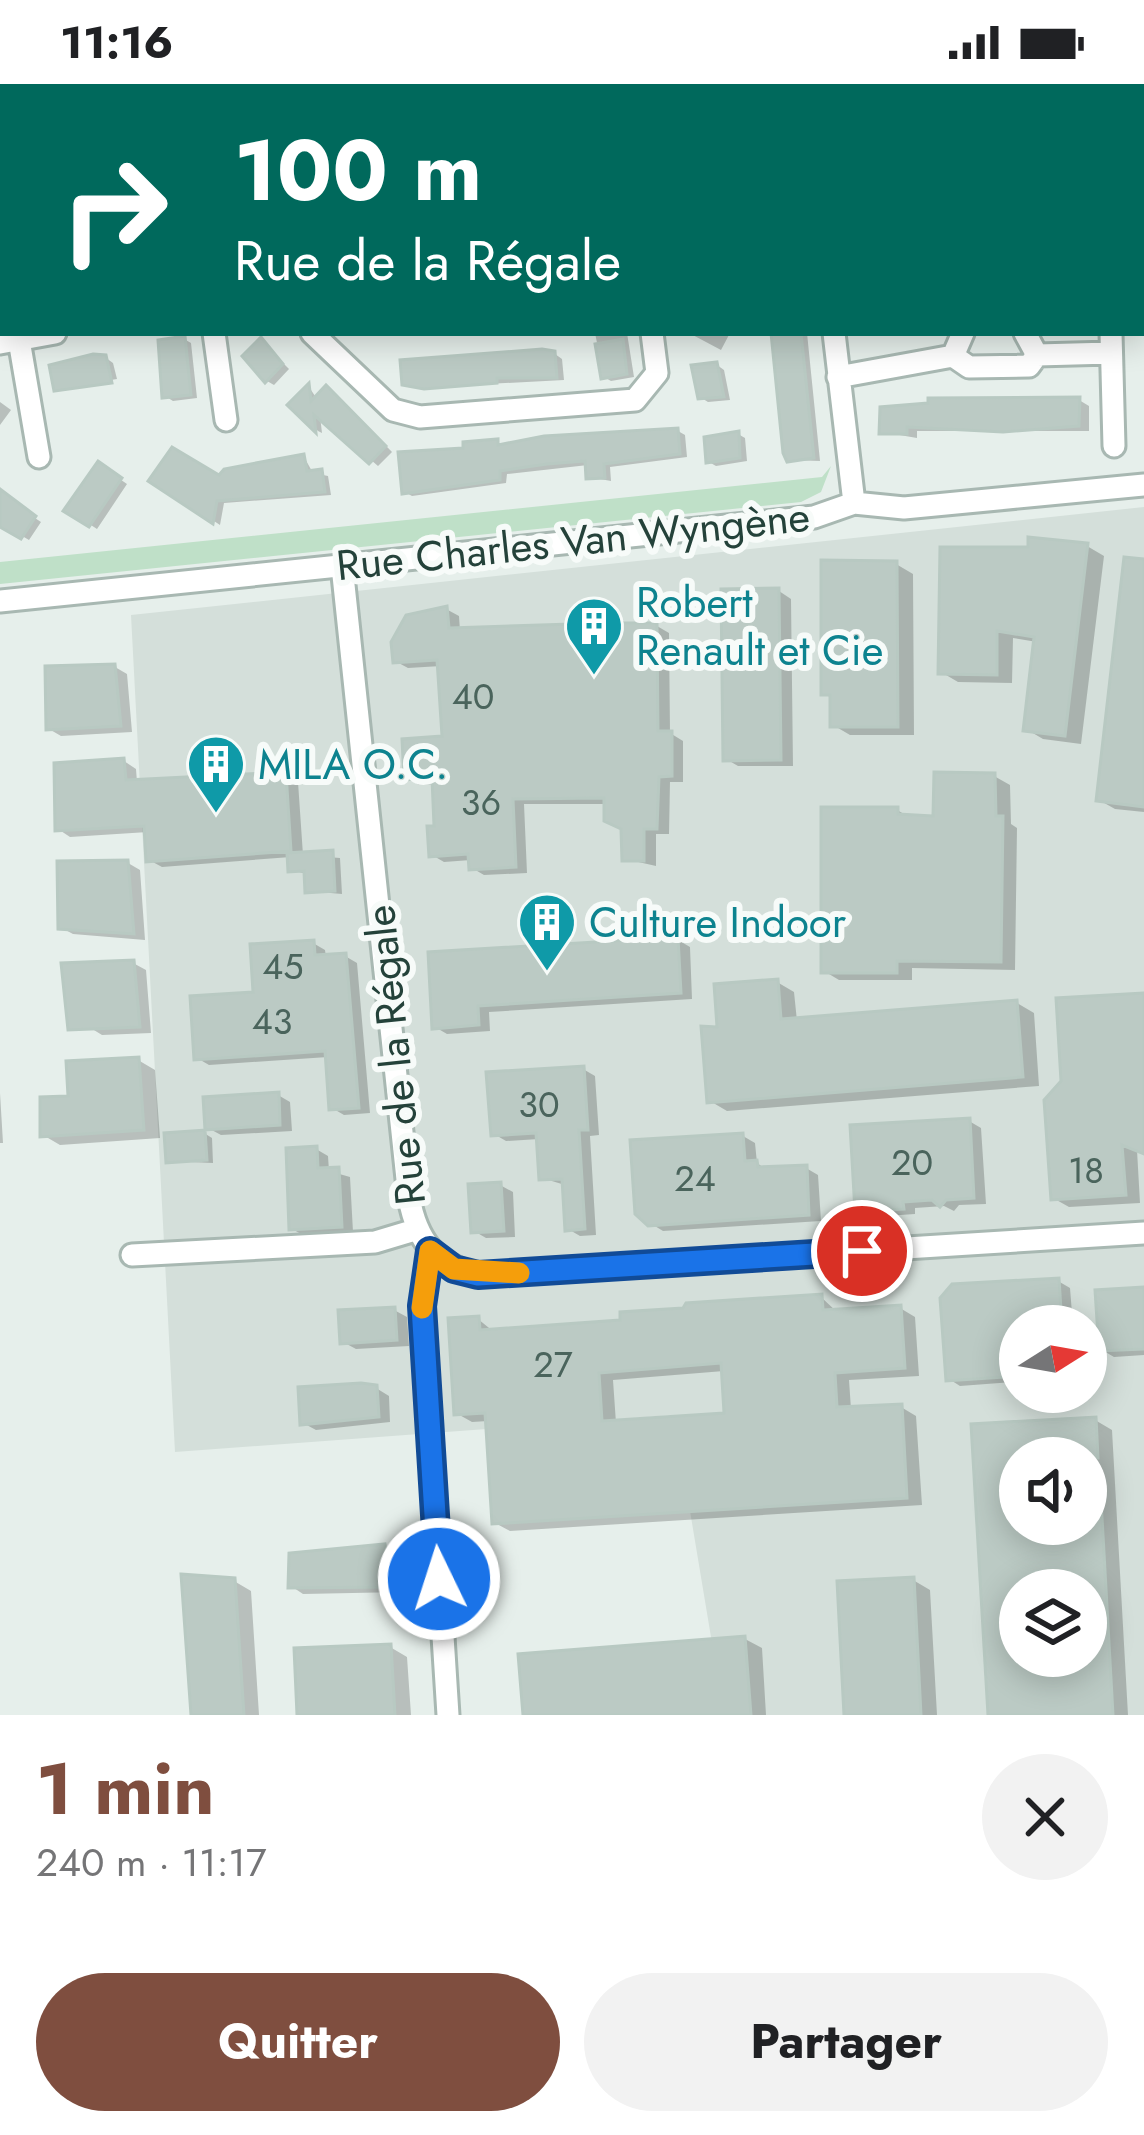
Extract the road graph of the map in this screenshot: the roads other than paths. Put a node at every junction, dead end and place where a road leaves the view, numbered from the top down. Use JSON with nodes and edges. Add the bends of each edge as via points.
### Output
{"nodes":[{"id":1,"x":40,"y":336,"type":"edge"},
{"id":2,"x":214,"y":336,"type":"edge"},
{"id":3,"x":315,"y":336,"type":"edge"},
{"id":4,"x":652,"y":336,"type":"edge"},
{"id":5,"x":834,"y":336,"type":"edge"},
{"id":6,"x":962,"y":336,"type":"edge"},
{"id":7,"x":1026,"y":336,"type":"edge"},
{"id":8,"x":9,"y":342,"type":"edge"},
{"id":9,"x":1111,"y":343,"type":"edge"},
{"id":10,"x":1037,"y":355,"type":"junction"},
{"id":11,"x":953,"y":356,"type":"junction"},
{"id":12,"x":838,"y":377,"type":"junction"},
{"id":13,"x":226,"y":420,"type":"dead end"},
{"id":14,"x":1114,"y":446,"type":"dead end"},
{"id":15,"x":39,"y":457,"type":"dead end"},
{"id":16,"x":1144,"y":485,"type":"edge"},
{"id":17,"x":854,"y":503,"type":"junction"},
{"id":18,"x":342,"y":566,"type":"junction"},
{"id":19,"x":0,"y":601,"type":"edge"},
{"id":20,"x":415,"y":1231,"type":"junction"},
{"id":21,"x":1144,"y":1233,"type":"edge"},
{"id":22,"x":430,"y":1251,"type":"junction"},
{"id":23,"x":132,"y":1255,"type":"dead end"},
{"id":24,"x":448,"y":1715,"type":"edge"}],
"edges":[{"from":1,"to":8,"type":"street"},
{"from":2,"to":13,"type":"street"},
{"from":3,"to":4,"type":"street","via":[[393,410],[420,417],[635,400],[657,373]]},
{"from":5,"to":12,"type":"street"},
{"from":6,"to":11,"type":"street"},
{"from":7,"to":10,"type":"street"},
{"from":8,"to":15,"type":"street"},
{"from":9,"to":10,"type":"street"},
{"from":9,"to":14,"type":"street"},
{"from":10,"to":11,"type":"street","via":[[1028,366],[970,368]]},
{"from":11,"to":12,"type":"street"},
{"from":12,"to":17,"type":"street"},
{"from":16,"to":17,"type":"street","name":"Rue Charles Van Wyngène","via":[[904,508]]},
{"from":17,"to":18,"type":"street","name":"Rue Charles Van Wyngène","via":[[814,517]]},
{"from":18,"to":19,"type":"street","name":"Rue Charles Van Wyngène"},
{"from":18,"to":20,"type":"street","name":"Rue de la Régale"},
{"from":20,"to":22,"type":"street","name":"Rue de la Régale"},
{"from":20,"to":23,"type":"street","via":[[375,1242]]},
{"from":21,"to":22,"type":"street","name":"Rue de la Régale","via":[[494,1274],[454,1269]]},
{"from":22,"to":24,"type":"street","via":[[422,1306]]}]}
